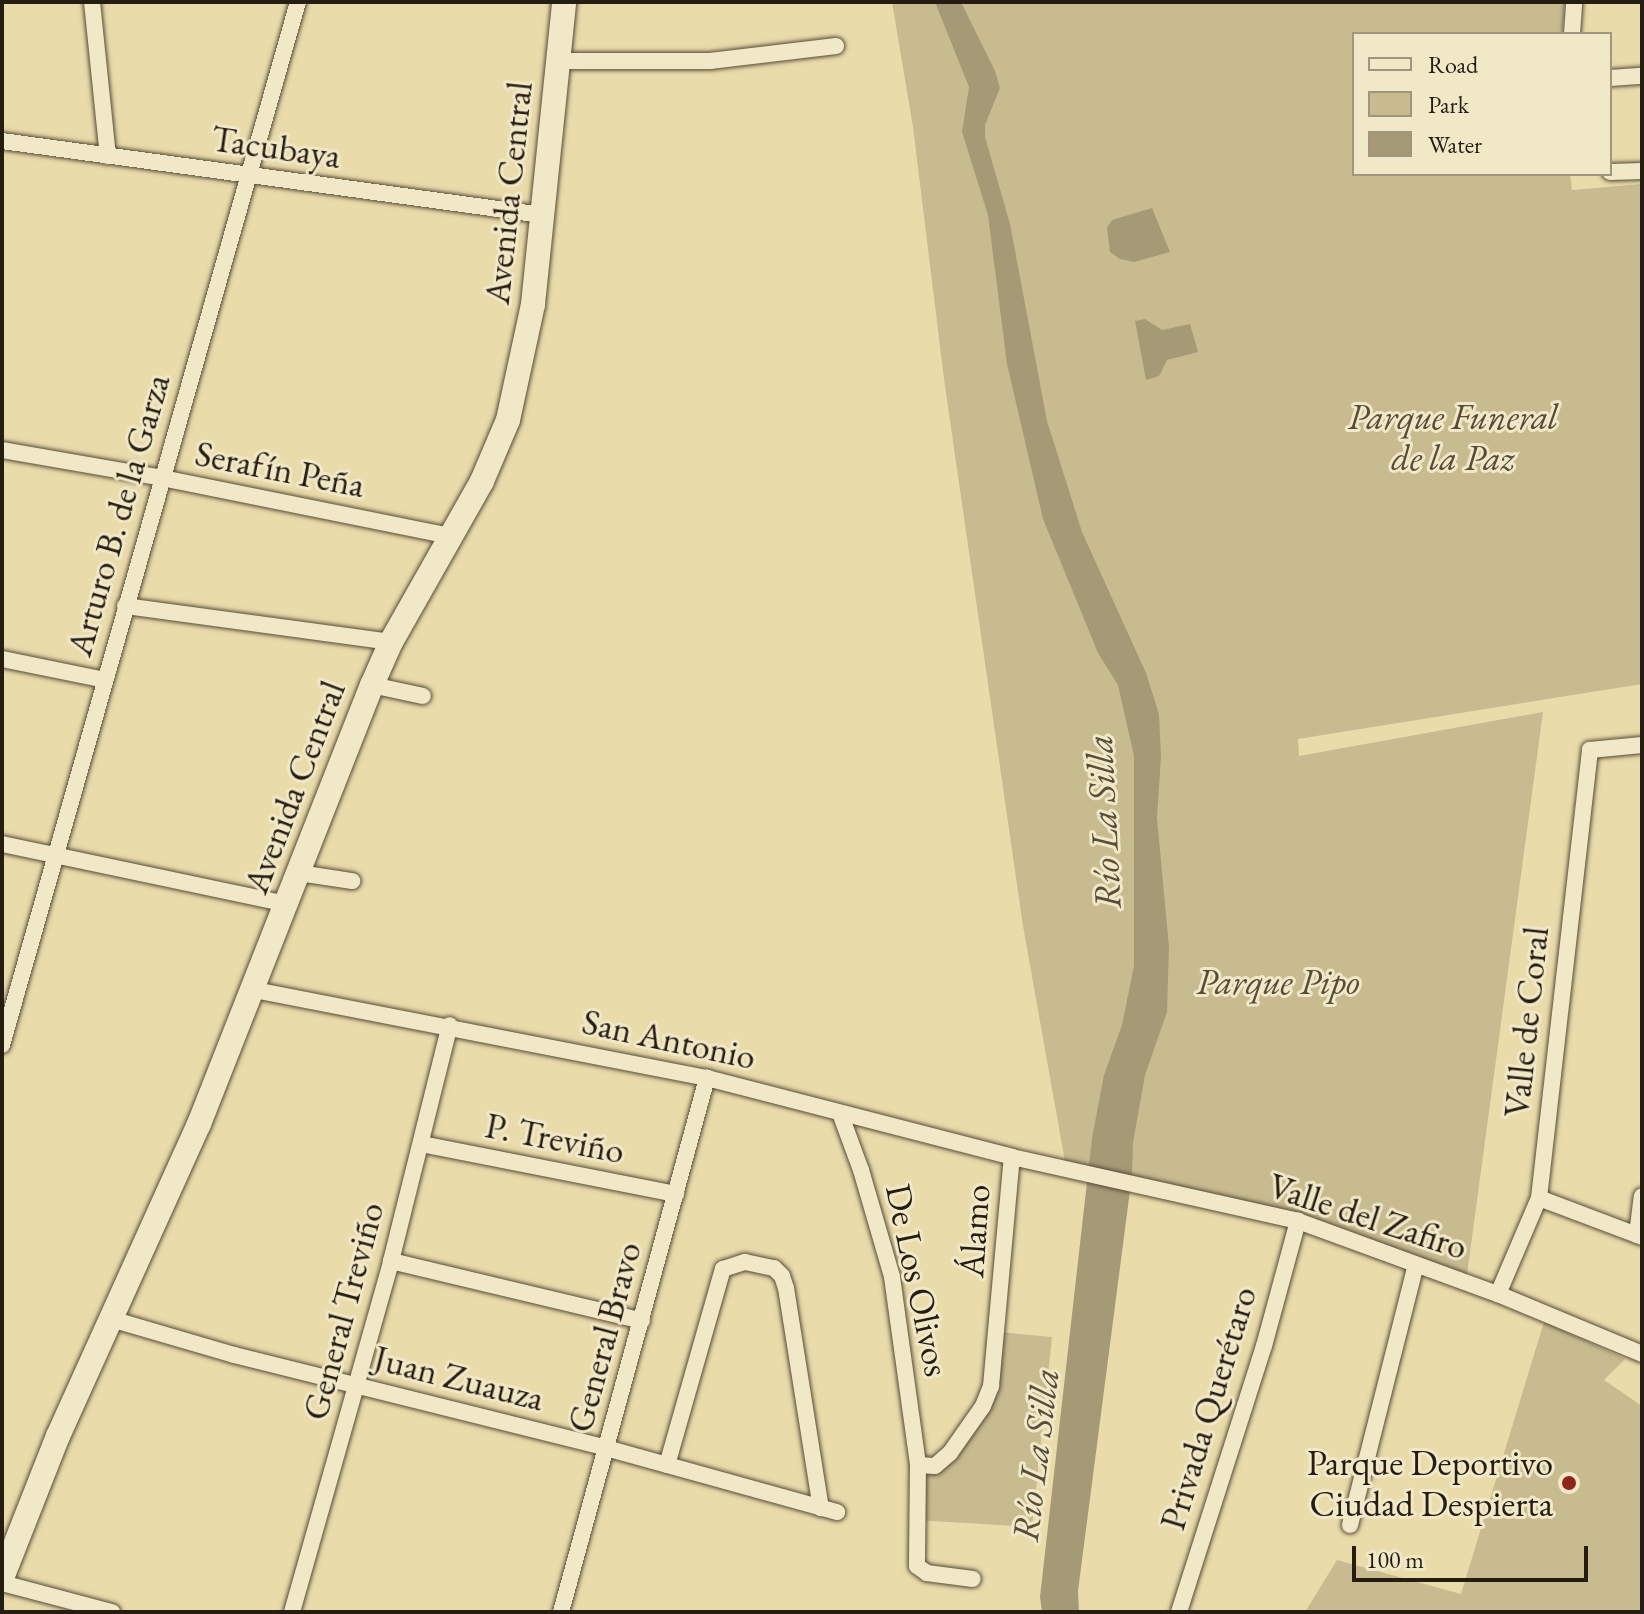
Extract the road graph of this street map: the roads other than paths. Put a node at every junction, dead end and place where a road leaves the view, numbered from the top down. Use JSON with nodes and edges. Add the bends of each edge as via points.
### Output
{"nodes":[{"id":1,"x":92,"y":2,"type":"edge"},
{"id":2,"x":298,"y":2,"type":"edge"},
{"id":3,"x":564,"y":2,"type":"edge"},
{"id":4,"x":1574,"y":2,"type":"edge"},
{"id":5,"x":1572,"y":32,"type":"edge"},
{"id":6,"x":836,"y":46,"type":"dead end"},
{"id":7,"x":559,"y":61,"type":"junction"},
{"id":8,"x":1642,"y":76,"type":"edge"},
{"id":9,"x":1612,"y":78,"type":"edge"},
{"id":10,"x":2,"y":141,"type":"edge"},
{"id":11,"x":108,"y":156,"type":"junction"},
{"id":12,"x":1642,"y":171,"type":"edge"},
{"id":13,"x":1612,"y":172,"type":"edge"},
{"id":14,"x":247,"y":175,"type":"junction"},
{"id":15,"x":542,"y":215,"type":"junction"},
{"id":16,"x":2,"y":450,"type":"edge"},
{"id":17,"x":162,"y":478,"type":"junction"},
{"id":18,"x":450,"y":536,"type":"junction"},
{"id":19,"x":125,"y":606,"type":"junction"},
{"id":20,"x":391,"y":642,"type":"junction"},
{"id":21,"x":2,"y":659,"type":"edge"},
{"id":22,"x":105,"y":680,"type":"junction"},
{"id":23,"x":372,"y":685,"type":"junction"},
{"id":24,"x":423,"y":696,"type":"dead end"},
{"id":25,"x":1642,"y":745,"type":"edge"},
{"id":26,"x":2,"y":844,"type":"edge"},
{"id":27,"x":54,"y":854,"type":"junction"},
{"id":28,"x":299,"y":873,"type":"junction"},
{"id":29,"x":352,"y":881,"type":"dead end"},
{"id":30,"x":287,"y":904,"type":"junction"},
{"id":31,"x":254,"y":990,"type":"junction"},
{"id":32,"x":450,"y":1025,"type":"junction"},
{"id":33,"x":2,"y":1045,"type":"edge"},
{"id":34,"x":707,"y":1078,"type":"junction"},
{"id":35,"x":840,"y":1113,"type":"junction"},
{"id":36,"x":421,"y":1144,"type":"junction"},
{"id":37,"x":1012,"y":1157,"type":"junction"},
{"id":38,"x":1066,"y":1167,"type":"joint"},
{"id":39,"x":676,"y":1194,"type":"junction"},
{"id":40,"x":1642,"y":1196,"type":"edge"},
{"id":41,"x":1539,"y":1198,"type":"junction"},
{"id":42,"x":1298,"y":1221,"type":"junction"},
{"id":43,"x":1640,"y":1236,"type":"edge"},
{"id":44,"x":391,"y":1261,"type":"junction"},
{"id":45,"x":1416,"y":1265,"type":"junction"},
{"id":46,"x":1498,"y":1294,"type":"junction"},
{"id":47,"x":111,"y":1319,"type":"junction"},
{"id":48,"x":642,"y":1321,"type":"junction"},
{"id":49,"x":1642,"y":1354,"type":"edge"},
{"id":50,"x":356,"y":1386,"type":"junction"},
{"id":51,"x":606,"y":1448,"type":"junction"},
{"id":52,"x":667,"y":1465,"type":"junction"},
{"id":53,"x":918,"y":1465,"type":"junction"},
{"id":54,"x":1350,"y":1525,"type":"dead end"},
{"id":55,"x":973,"y":1579,"type":"dead end"},
{"id":56,"x":2,"y":1581,"type":"edge"},
{"id":57,"x":112,"y":1612,"type":"edge"},
{"id":58,"x":292,"y":1612,"type":"edge"},
{"id":59,"x":561,"y":1612,"type":"edge"},
{"id":60,"x":1179,"y":1612,"type":"edge"}],
"edges":[{"from":1,"to":11,"type":"street"},
{"from":2,"to":14,"type":"street","name":"Arturo B. de la Garza"},
{"from":3,"to":7,"type":"main road","name":"Avenida Central"},
{"from":4,"to":5,"type":"street"},
{"from":6,"to":7,"type":"street","via":[[710,61]]},
{"from":7,"to":15,"type":"main road","name":"Avenida Central"},
{"from":8,"to":9,"type":"street"},
{"from":10,"to":11,"type":"street","name":"Tacubaya"},
{"from":11,"to":14,"type":"street","name":"Tacubaya"},
{"from":12,"to":13,"type":"street"},
{"from":14,"to":15,"type":"street","name":"Tacubaya"},
{"from":14,"to":17,"type":"street","name":"Arturo B. de la Garza"},
{"from":15,"to":18,"type":"main road","name":"Avenida Central","via":[[528,334],[508,420],[482,481]]},
{"from":16,"to":17,"type":"street","name":"Serafín Peña"},
{"from":17,"to":18,"type":"street","name":"Serafín Peña"},
{"from":17,"to":19,"type":"street","name":"Arturo B. de la Garza"},
{"from":18,"to":20,"type":"main road","name":"Avenida Central"},
{"from":19,"to":20,"type":"street"},
{"from":19,"to":22,"type":"street","name":"Arturo B. de la Garza"},
{"from":20,"to":23,"type":"main road","name":"Avenida Central"},
{"from":21,"to":22,"type":"street"},
{"from":22,"to":27,"type":"street","name":"Arturo B. de la Garza"},
{"from":23,"to":24,"type":"street"},
{"from":23,"to":28,"type":"main road","name":"Avenida Central"},
{"from":25,"to":41,"type":"street","name":"Valle de Coral","via":[[1590,750]]},
{"from":26,"to":27,"type":"street"},
{"from":27,"to":30,"type":"street"},
{"from":27,"to":33,"type":"street","name":"Arturo B. de la Garza"},
{"from":28,"to":29,"type":"street"},
{"from":28,"to":30,"type":"main road","name":"Avenida Central"},
{"from":30,"to":31,"type":"main road","name":"Avenida Central"},
{"from":31,"to":32,"type":"street","name":"San Antonio"},
{"from":31,"to":47,"type":"main road","name":"Avenida Central"},
{"from":32,"to":34,"type":"street","name":"San Antonio"},
{"from":32,"to":36,"type":"street","name":"General Treviño"},
{"from":34,"to":35,"type":"street","name":"San Antonio"},
{"from":34,"to":39,"type":"street","name":"General Bravo"},
{"from":35,"to":37,"type":"street","name":"San Antonio"},
{"from":35,"to":53,"type":"street","name":"De Los Olivos","via":[[892,1277]]},
{"from":36,"to":39,"type":"street","name":"P. Treviño"},
{"from":36,"to":44,"type":"street","name":"General Treviño"},
{"from":37,"to":38,"type":"street","name":"San Antonio"},
{"from":37,"to":53,"type":"street","name":"Álamo","via":[[991,1386],[950,1453],[935,1466]]},
{"from":38,"to":42,"type":"street","name":"Valle del Zafiro"},
{"from":39,"to":48,"type":"street","name":"General Bravo"},
{"from":40,"to":43,"type":"street"},
{"from":41,"to":43,"type":"street"},
{"from":41,"to":46,"type":"street","name":"Valle de Coral"},
{"from":42,"to":45,"type":"street","name":"Valle del Zafiro"},
{"from":42,"to":60,"type":"street","name":"Privada Querétaro"},
{"from":44,"to":48,"type":"street"},
{"from":44,"to":50,"type":"street","name":"General Treviño"},
{"from":45,"to":46,"type":"street","name":"Valle del Zafiro"},
{"from":45,"to":54,"type":"street"},
{"from":46,"to":49,"type":"street","name":"Valle del Zafiro"},
{"from":47,"to":50,"type":"street","name":"Juan Zuauza"},
{"from":47,"to":56,"type":"main road","name":"Avenida Central"},
{"from":48,"to":51,"type":"street","name":"General Bravo"},
{"from":50,"to":51,"type":"street","name":"Juan Zuauza"},
{"from":50,"to":58,"type":"street","name":"General Treviño"},
{"from":51,"to":52,"type":"street","name":"Juan Zuauza"},
{"from":51,"to":59,"type":"street","name":"General Bravo"},
{"from":52,"to":52,"type":"street","name":"Juan Zuauza","via":[[829,1510],[786,1288],[774,1268],[745,1262],[723,1269]]},
{"from":53,"to":55,"type":"street","name":"De Los Olivos","via":[[917,1566],[927,1573]]},
{"from":56,"to":57,"type":"street"}]}
